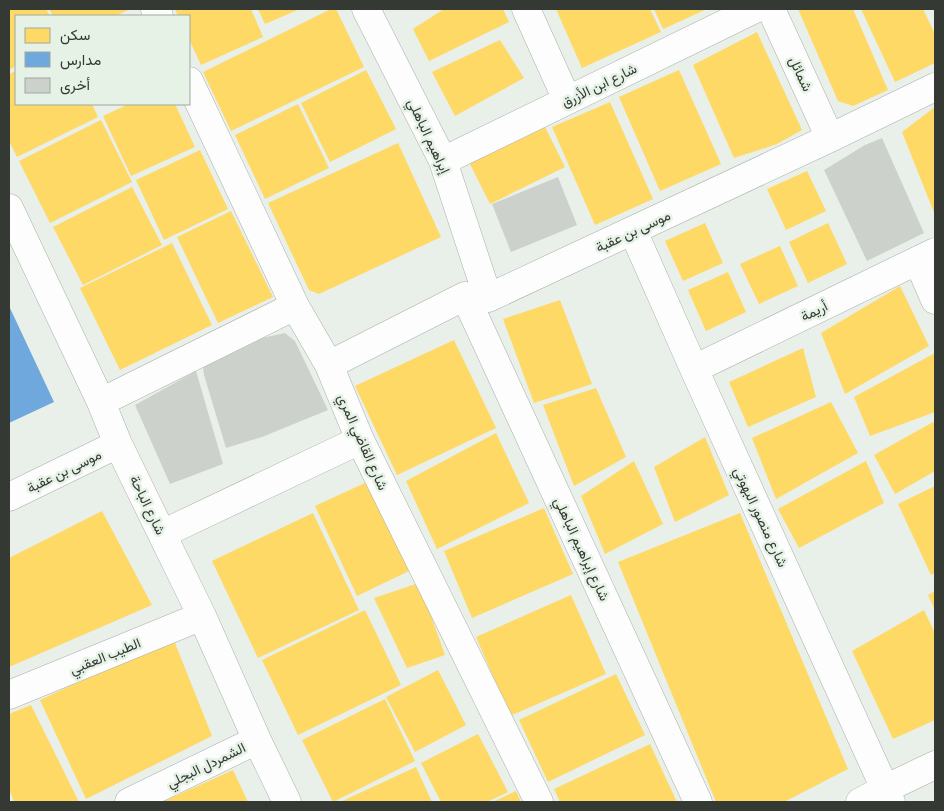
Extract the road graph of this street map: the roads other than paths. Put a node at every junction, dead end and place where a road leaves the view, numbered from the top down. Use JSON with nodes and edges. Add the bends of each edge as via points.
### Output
{"nodes":[{"id":1,"x":366,"y":9,"type":"edge"},
{"id":2,"x":526,"y":9,"type":"edge"},
{"id":3,"x":755,"y":9,"type":"edge"},
{"id":4,"x":771,"y":9,"type":"edge"},
{"id":5,"x":190,"y":83,"type":"edge"},
{"id":6,"x":935,"y":87,"type":"edge"},
{"id":7,"x":567,"y":100,"type":"junction"},
{"id":8,"x":830,"y":138,"type":"junction"},
{"id":9,"x":443,"y":161,"type":"junction"},
{"id":10,"x":9,"y":208,"type":"edge"},
{"id":11,"x":633,"y":231,"type":"junction"},
{"id":12,"x":926,"y":256,"type":"edge"},
{"id":13,"x":477,"y":297,"type":"junction"},
{"id":14,"x":935,"y":300,"type":"edge"},
{"id":15,"x":295,"y":306,"type":"junction"},
{"id":16,"x":329,"y":365,"type":"junction"},
{"id":17,"x":694,"y":369,"type":"junction"},
{"id":18,"x":101,"y":402,"type":"junction"},
{"id":19,"x":360,"y":440,"type":"junction"},
{"id":20,"x":118,"y":444,"type":"junction"},
{"id":21,"x":9,"y":497,"type":"edge"},
{"id":22,"x":162,"y":534,"type":"junction"},
{"id":23,"x":202,"y":616,"type":"junction"},
{"id":24,"x":9,"y":695,"type":"edge"},
{"id":25,"x":257,"y":740,"type":"junction"},
{"id":26,"x":935,"y":765,"type":"edge"},
{"id":27,"x":888,"y":795,"type":"edge"},
{"id":28,"x":129,"y":802,"type":"edge"},
{"id":29,"x":287,"y":802,"type":"edge"},
{"id":30,"x":539,"y":802,"type":"edge"},
{"id":31,"x":698,"y":802,"type":"edge"},
{"id":32,"x":860,"y":802,"type":"edge"}],
"edges":[{"from":1,"to":9,"type":"street","name":"إبراهيم الباهلي"},
{"from":2,"to":7,"type":"street"},
{"from":3,"to":7,"type":"street","name":"شارع ابن الأزرق"},
{"from":4,"to":8,"type":"street","name":"شمائل"},
{"from":5,"to":15,"type":"street","name":"شارع القاضي المري"},
{"from":6,"to":8,"type":"street","name":"موسى بن عقبة"},
{"from":7,"to":9,"type":"street","name":"شارع ابن الأزرق"},
{"from":8,"to":11,"type":"street","name":"موسى بن عقبة"},
{"from":9,"to":13,"type":"street","name":"إبراهيم الباهلي"},
{"from":10,"to":18,"type":"street","name":"شارع الباحة"},
{"from":11,"to":13,"type":"street","name":"موسى بن عقبة"},
{"from":11,"to":17,"type":"street","name":"شارع منصور البهوتي"},
{"from":12,"to":14,"type":"street"},
{"from":12,"to":17,"type":"street","name":"أريمة"},
{"from":13,"to":16,"type":"street","name":"موسى بن عقبة"},
{"from":13,"to":31,"type":"street","name":"شارع إبراهيم الباهلي"},
{"from":15,"to":16,"type":"street","name":"شارع القاضي المري"},
{"from":15,"to":18,"type":"street"},
{"from":16,"to":19,"type":"street","name":"شارع القاضي المري"},
{"from":17,"to":27,"type":"street","name":"شارع منصور البهوتي"},
{"from":18,"to":20,"type":"street","name":"شارع الباحة"},
{"from":19,"to":22,"type":"street"},
{"from":19,"to":30,"type":"street","name":"شارع القاضي المري"},
{"from":20,"to":21,"type":"street","name":"موسى بن عقبة"},
{"from":20,"to":22,"type":"street","name":"شارع الباحة"},
{"from":22,"to":23,"type":"street","name":"شارع الباحة"},
{"from":23,"to":24,"type":"street","name":"الطيب العقبي"},
{"from":23,"to":25,"type":"street","name":"شارع الباحة"},
{"from":25,"to":28,"type":"street","name":"الشمردل البجلي"},
{"from":25,"to":29,"type":"street","name":"شارع الباحة"},
{"from":26,"to":27,"type":"street"},
{"from":27,"to":32,"type":"street"}]}
